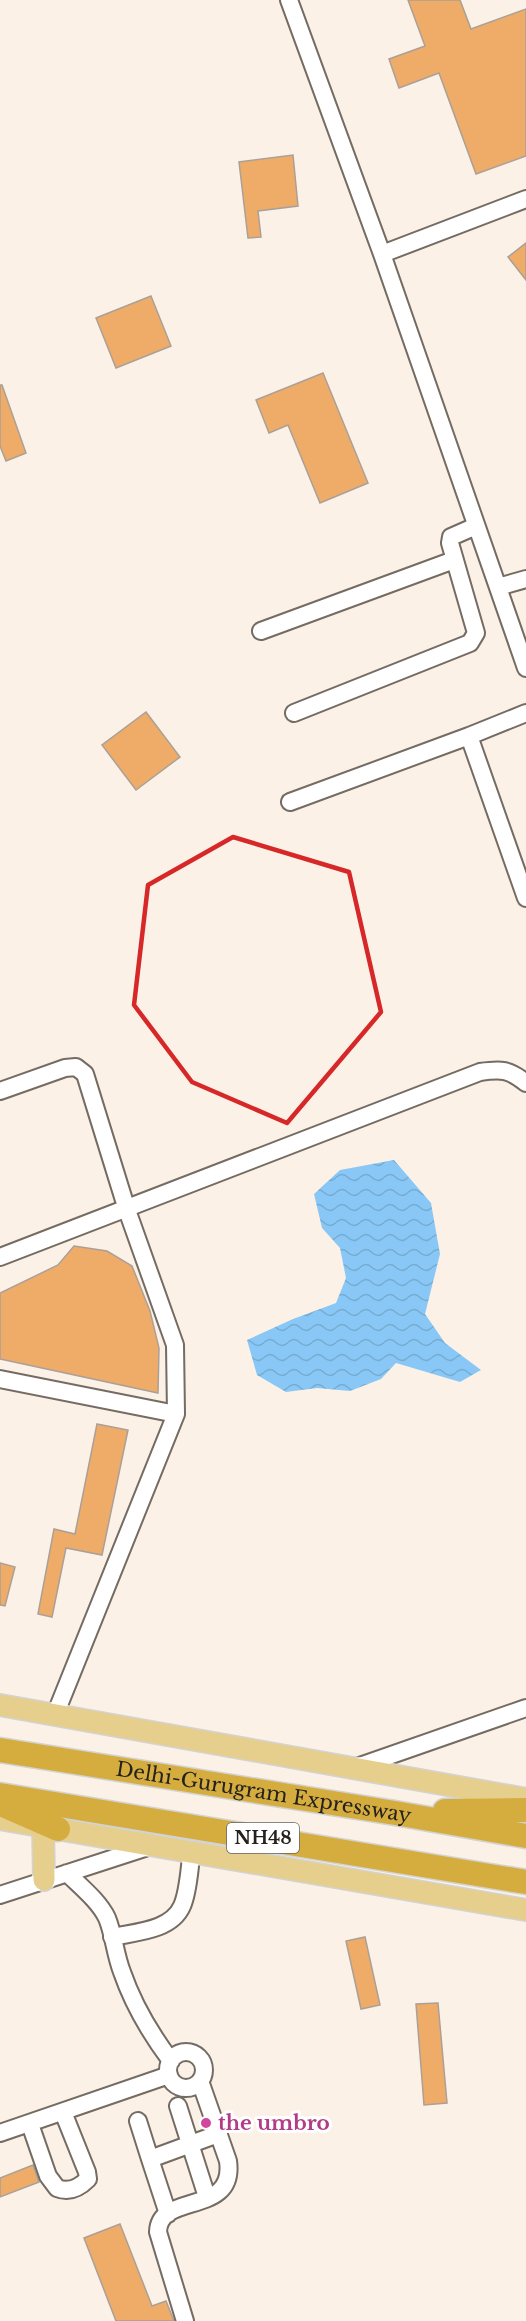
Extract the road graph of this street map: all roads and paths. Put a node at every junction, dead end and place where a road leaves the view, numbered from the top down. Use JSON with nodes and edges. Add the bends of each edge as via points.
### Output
{"nodes":[{"id":1,"x":289,"y":0,"type":"edge"},
{"id":2,"x":526,"y":199,"type":"edge"},
{"id":3,"x":382,"y":254,"type":"junction"},
{"id":4,"x":476,"y":526,"type":"junction"},
{"id":5,"x":454,"y":560,"type":"junction"},
{"id":6,"x":526,"y":579,"type":"edge"},
{"id":7,"x":498,"y":587,"type":"junction"},
{"id":8,"x":261,"y":631,"type":"dead end"},
{"id":9,"x":526,"y":668,"type":"edge"},
{"id":10,"x":294,"y":713,"type":"dead end"},
{"id":11,"x":526,"y":713,"type":"edge"},
{"id":12,"x":469,"y":736,"type":"junction"},
{"id":13,"x":290,"y":802,"type":"dead end"},
{"id":14,"x":526,"y":898,"type":"edge"},
{"id":15,"x":526,"y":1083,"type":"edge"},
{"id":16,"x":0,"y":1091,"type":"edge"},
{"id":17,"x":127,"y":1210,"type":"junction"},
{"id":18,"x":0,"y":1257,"type":"edge"},
{"id":19,"x":0,"y":1379,"type":"edge"},
{"id":20,"x":176,"y":1414,"type":"junction"},
{"id":21,"x":0,"y":1705,"type":"edge"},
{"id":22,"x":526,"y":1708,"type":"edge"},
{"id":23,"x":55,"y":1715,"type":"junction"},
{"id":24,"x":0,"y":1750,"type":"edge"},
{"id":25,"x":352,"y":1769,"type":"junction"},
{"id":26,"x":0,"y":1795,"type":"edge"},
{"id":27,"x":526,"y":1799,"type":"edge"},
{"id":28,"x":0,"y":1803,"type":"edge"},
{"id":29,"x":526,"y":1810,"type":"edge"},
{"id":30,"x":395,"y":1813,"type":"junction"},
{"id":31,"x":0,"y":1819,"type":"edge"},
{"id":32,"x":51,"y":1828,"type":"junction"},
{"id":33,"x":526,"y":1836,"type":"edge"},
{"id":34,"x":154,"y":1845,"type":"junction"},
{"id":35,"x":192,"y":1851,"type":"junction"},
{"id":36,"x":67,"y":1872,"type":"junction"},
{"id":37,"x":44,"y":1880,"type":"junction"},
{"id":38,"x":526,"y":1882,"type":"edge"},
{"id":39,"x":0,"y":1895,"type":"edge"},
{"id":40,"x":526,"y":1910,"type":"edge"},
{"id":41,"x":112,"y":1937,"type":"junction"},
{"id":42,"x":170,"y":2068,"type":"junction"},
{"id":43,"x":200,"y":2080,"type":"junction"},
{"id":44,"x":178,"y":2106,"type":"dead end"},
{"id":45,"x":63,"y":2112,"type":"junction"},
{"id":46,"x":138,"y":2121,"type":"dead end"},
{"id":47,"x":30,"y":2124,"type":"junction"},
{"id":48,"x":0,"y":2133,"type":"edge"},
{"id":49,"x":218,"y":2134,"type":"junction"},
{"id":50,"x":189,"y":2144,"type":"junction"},
{"id":51,"x":150,"y":2159,"type":"junction"},
{"id":52,"x":207,"y":2197,"type":"junction"},
{"id":53,"x":168,"y":2214,"type":"junction"},
{"id":54,"x":185,"y":2321,"type":"edge"}],
"edges":[{"from":1,"to":3,"type":"street"},
{"from":2,"to":3,"type":"street"},
{"from":3,"to":4,"type":"street"},
{"from":4,"to":5,"type":"street","via":[[451,537]]},
{"from":4,"to":7,"type":"street"},
{"from":5,"to":8,"type":"street"},
{"from":5,"to":10,"type":"street","via":[[476,633],[470,644]]},
{"from":6,"to":7,"type":"street"},
{"from":7,"to":9,"type":"street"},
{"from":11,"to":12,"type":"street"},
{"from":12,"to":13,"type":"street"},
{"from":12,"to":14,"type":"street"},
{"from":15,"to":17,"type":"street","via":[[500,1069],[480,1072]]},
{"from":16,"to":17,"type":"street","via":[[65,1068],[81,1070]]},
{"from":17,"to":18,"type":"street"},
{"from":17,"to":20,"type":"street","via":[[175,1346]]},
{"from":19,"to":20,"type":"street"},
{"from":20,"to":23,"type":"street"},
{"from":21,"to":23,"type":"main road"},
{"from":22,"to":25,"type":"street"},
{"from":23,"to":25,"type":"main road"},
{"from":24,"to":30,"type":"highway","name":"Delhi-Gurugram Expressway","number":"NH48"},
{"from":25,"to":27,"type":"main road"},
{"from":26,"to":38,"type":"highway","number":"NH48"},
{"from":28,"to":32,"type":"highway"},
{"from":29,"to":30,"type":"highway"},
{"from":30,"to":33,"type":"highway","name":"Delhi-Gurugram Expressway","number":"NH48"},
{"from":31,"to":32,"type":"main road"},
{"from":32,"to":34,"type":"main road"},
{"from":32,"to":37,"type":"main road"},
{"from":34,"to":35,"type":"main road"},
{"from":34,"to":36,"type":"street"},
{"from":35,"to":40,"type":"main road"},
{"from":35,"to":41,"type":"street","via":[[182,1906],[175,1917],[161,1926]]},
{"from":36,"to":37,"type":"street"},
{"from":36,"to":41,"type":"street","via":[[102,1910]]},
{"from":37,"to":39,"type":"street"},
{"from":41,"to":42,"type":"street","via":[[141,2016]]},
{"from":42,"to":43,"type":"street","via":[[173,2083],[184,2088]]},
{"from":42,"to":43,"type":"street","via":[[183,2053],[194,2055],[203,2069]]},
{"from":42,"to":45,"type":"street"},
{"from":43,"to":49,"type":"street"},
{"from":44,"to":50,"type":"street"},
{"from":45,"to":47,"type":"street"},
{"from":45,"to":47,"type":"street","via":[[87,2172],[88,2179],[79,2187],[57,2188],[48,2176]]},
{"from":46,"to":51,"type":"street"},
{"from":47,"to":48,"type":"street"},
{"from":49,"to":50,"type":"street"},
{"from":49,"to":52,"type":"street","via":[[229,2172],[227,2184]]},
{"from":50,"to":51,"type":"street"},
{"from":50,"to":52,"type":"street"},
{"from":51,"to":53,"type":"street"},
{"from":52,"to":53,"type":"street"},
{"from":53,"to":54,"type":"street","via":[[160,2219],[158,2232]]}]}
